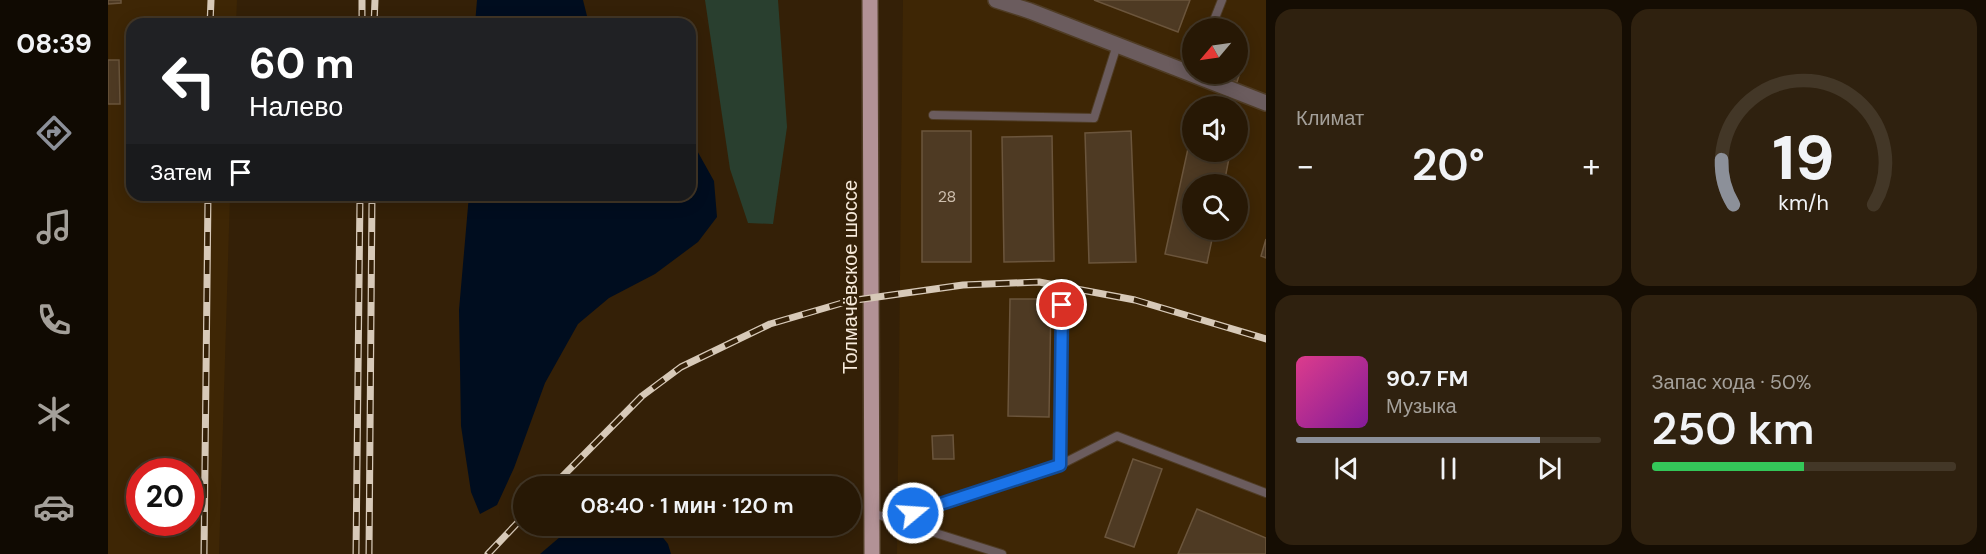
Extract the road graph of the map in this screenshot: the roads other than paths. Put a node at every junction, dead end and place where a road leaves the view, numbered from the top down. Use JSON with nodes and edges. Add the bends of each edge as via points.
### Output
{"nodes":[{"id":1,"x":870,"y":0,"type":"edge"},
{"id":2,"x":996,"y":0,"type":"edge"},
{"id":3,"x":1222,"y":0,"type":"edge"},
{"id":4,"x":1215,"y":18,"type":"edge"},
{"id":5,"x":1117,"y":45,"type":"junction"},
{"id":6,"x":1182,"y":69,"type":"edge"},
{"id":7,"x":1219,"y":84,"type":"edge"},
{"id":8,"x":1266,"y":103,"type":"edge"},
{"id":9,"x":933,"y":115,"type":"dead end"},
{"id":10,"x":1062,"y":305,"type":"dead end"},
{"id":11,"x":1060,"y":465,"type":"junction"},
{"id":12,"x":1266,"y":493,"type":"edge"},
{"id":13,"x":872,"y":513,"type":"junction"},
{"id":14,"x":892,"y":520,"type":"junction"},
{"id":15,"x":872,"y":554,"type":"edge"},
{"id":16,"x":1002,"y":554,"type":"edge"}],
"edges":[{"from":1,"to":13,"type":"main road","name":"Толмачёвское шоссе"},
{"from":2,"to":5,"type":"street"},
{"from":3,"to":4,"type":"lane"},
{"from":5,"to":6,"type":"street"},
{"from":5,"to":9,"type":"lane","via":[[1094,118]]},
{"from":7,"to":8,"type":"street"},
{"from":10,"to":11,"type":"lane"},
{"from":11,"to":12,"type":"lane","via":[[1117,436]]},
{"from":11,"to":14,"type":"lane"},
{"from":13,"to":14,"type":"lane"},
{"from":13,"to":15,"type":"main road","name":"Толмачёвское шоссе"},
{"from":14,"to":16,"type":"lane"}]}
